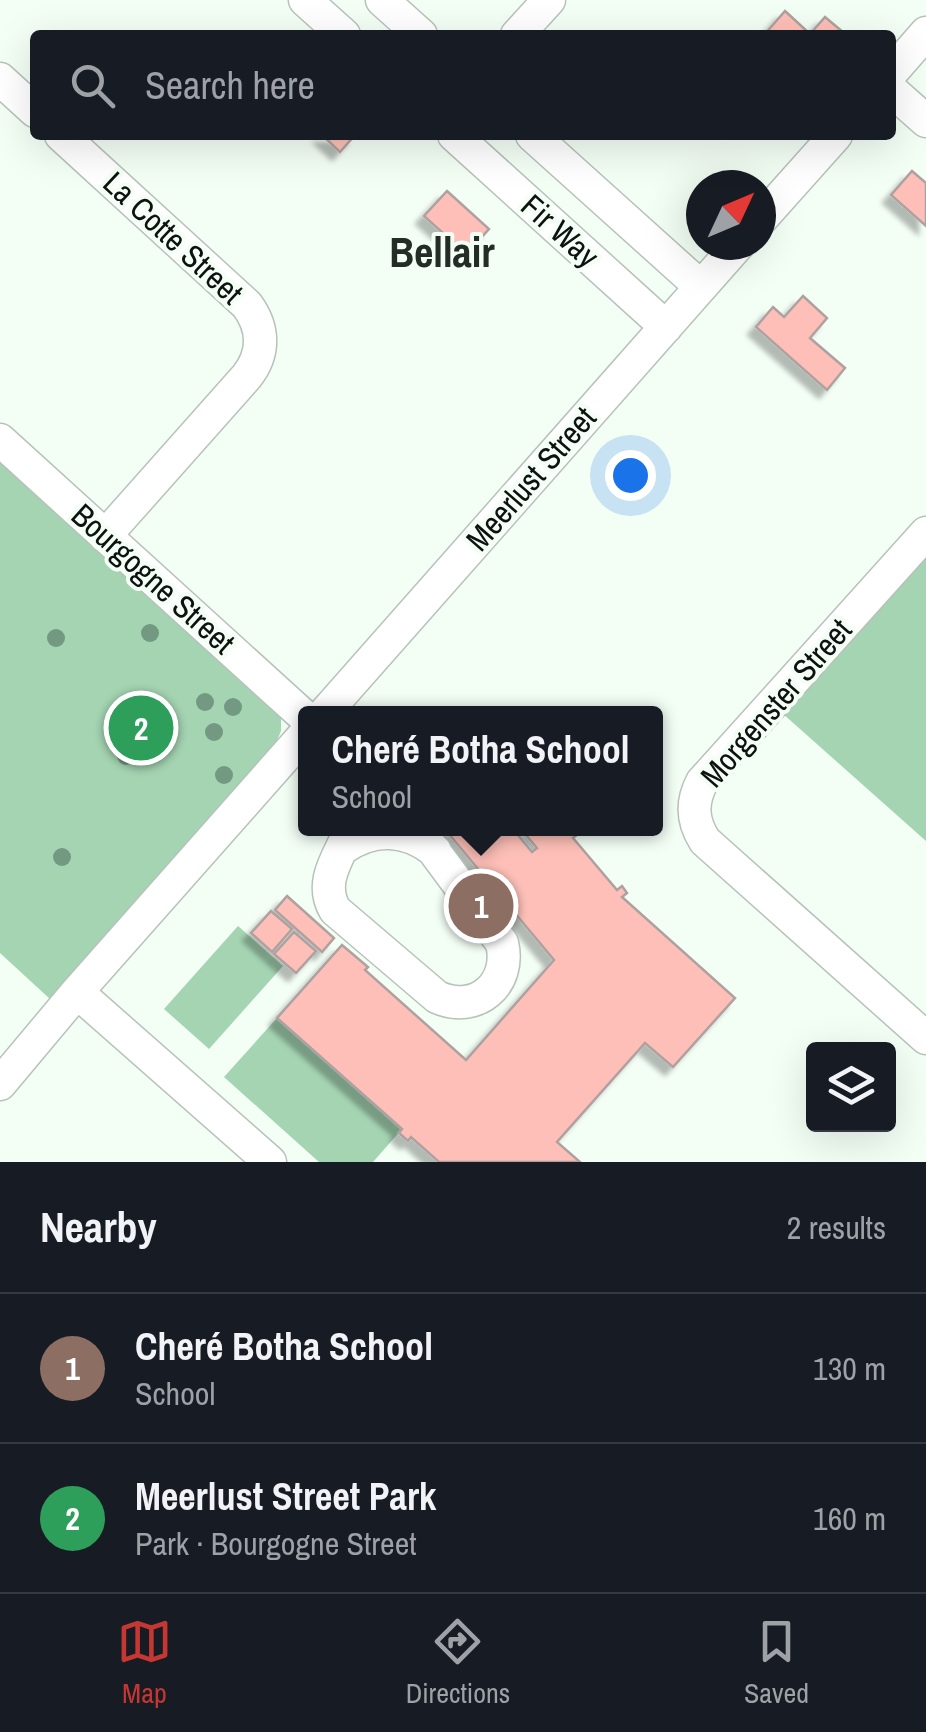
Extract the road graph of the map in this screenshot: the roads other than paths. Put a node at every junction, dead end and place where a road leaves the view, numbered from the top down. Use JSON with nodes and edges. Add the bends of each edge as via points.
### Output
{"nodes":[{"id":1,"x":305,"y":0,"type":"edge"},
{"id":2,"x":382,"y":0,"type":"edge"},
{"id":3,"x":549,"y":0,"type":"edge"},
{"id":4,"x":338,"y":30,"type":"edge"},
{"id":5,"x":415,"y":30,"type":"edge"},
{"id":6,"x":522,"y":30,"type":"edge"},
{"id":7,"x":926,"y":33,"type":"edge"},
{"id":8,"x":896,"y":67,"type":"edge"},
{"id":9,"x":0,"y":79,"type":"edge"},
{"id":10,"x":896,"y":94,"type":"edge"},
{"id":11,"x":30,"y":106,"type":"edge"},
{"id":12,"x":926,"y":120,"type":"edge"},
{"id":13,"x":67,"y":140,"type":"edge"},
{"id":14,"x":460,"y":140,"type":"edge"},
{"id":15,"x":538,"y":140,"type":"edge"},
{"id":16,"x":832,"y":140,"type":"edge"},
{"id":17,"x":776,"y":202,"type":"edge"},
{"id":18,"x":725,"y":260,"type":"edge"},
{"id":19,"x":701,"y":287,"type":"junction"},
{"id":20,"x":666,"y":327,"type":"junction"},
{"id":21,"x":0,"y":440,"type":"edge"},
{"id":22,"x":926,"y":533,"type":"edge"},
{"id":23,"x":105,"y":536,"type":"junction"},
{"id":24,"x":331,"y":706,"type":"edge"},
{"id":25,"x":298,"y":711,"type":"edge"},
{"id":26,"x":298,"y":742,"type":"edge"},
{"id":27,"x":347,"y":838,"type":"edge"},
{"id":28,"x":427,"y":841,"type":"edge"},
{"id":29,"x":76,"y":992,"type":"junction"},
{"id":30,"x":926,"y":1038,"type":"edge"},
{"id":31,"x":0,"y":1084,"type":"edge"},
{"id":32,"x":270,"y":1162,"type":"edge"}],
"edges":[{"from":1,"to":4,"type":"street"},
{"from":2,"to":5,"type":"street"},
{"from":3,"to":6,"type":"street"},
{"from":7,"to":8,"type":"street"},
{"from":9,"to":11,"type":"street"},
{"from":10,"to":12,"type":"street"},
{"from":13,"to":23,"type":"street","name":"La Cotte Street","via":[[247,304],[261,335],[252,369]]},
{"from":14,"to":20,"type":"street","name":"Fir Way"},
{"from":15,"to":19,"type":"street","name":"Fir Way"},
{"from":16,"to":17,"type":"street"},
{"from":18,"to":19,"type":"street","name":"Meerlust Street"},
{"from":19,"to":20,"type":"street","name":"Meerlust Street"},
{"from":20,"to":24,"type":"street","name":"Meerlust Street"},
{"from":21,"to":23,"type":"street","name":"Bourgogne Street"},
{"from":22,"to":30,"type":"street","name":"Morgenster Street","via":[[702,782],[694,815],[705,841]]},
{"from":23,"to":25,"type":"street","name":"Bourgogne Street"},
{"from":26,"to":29,"type":"street"},
{"from":27,"to":28,"type":"street","via":[[327,885],[335,910],[437,997],[478,1000],[496,986],[505,954],[497,932]]},
{"from":29,"to":31,"type":"street"},
{"from":29,"to":32,"type":"street"}]}
